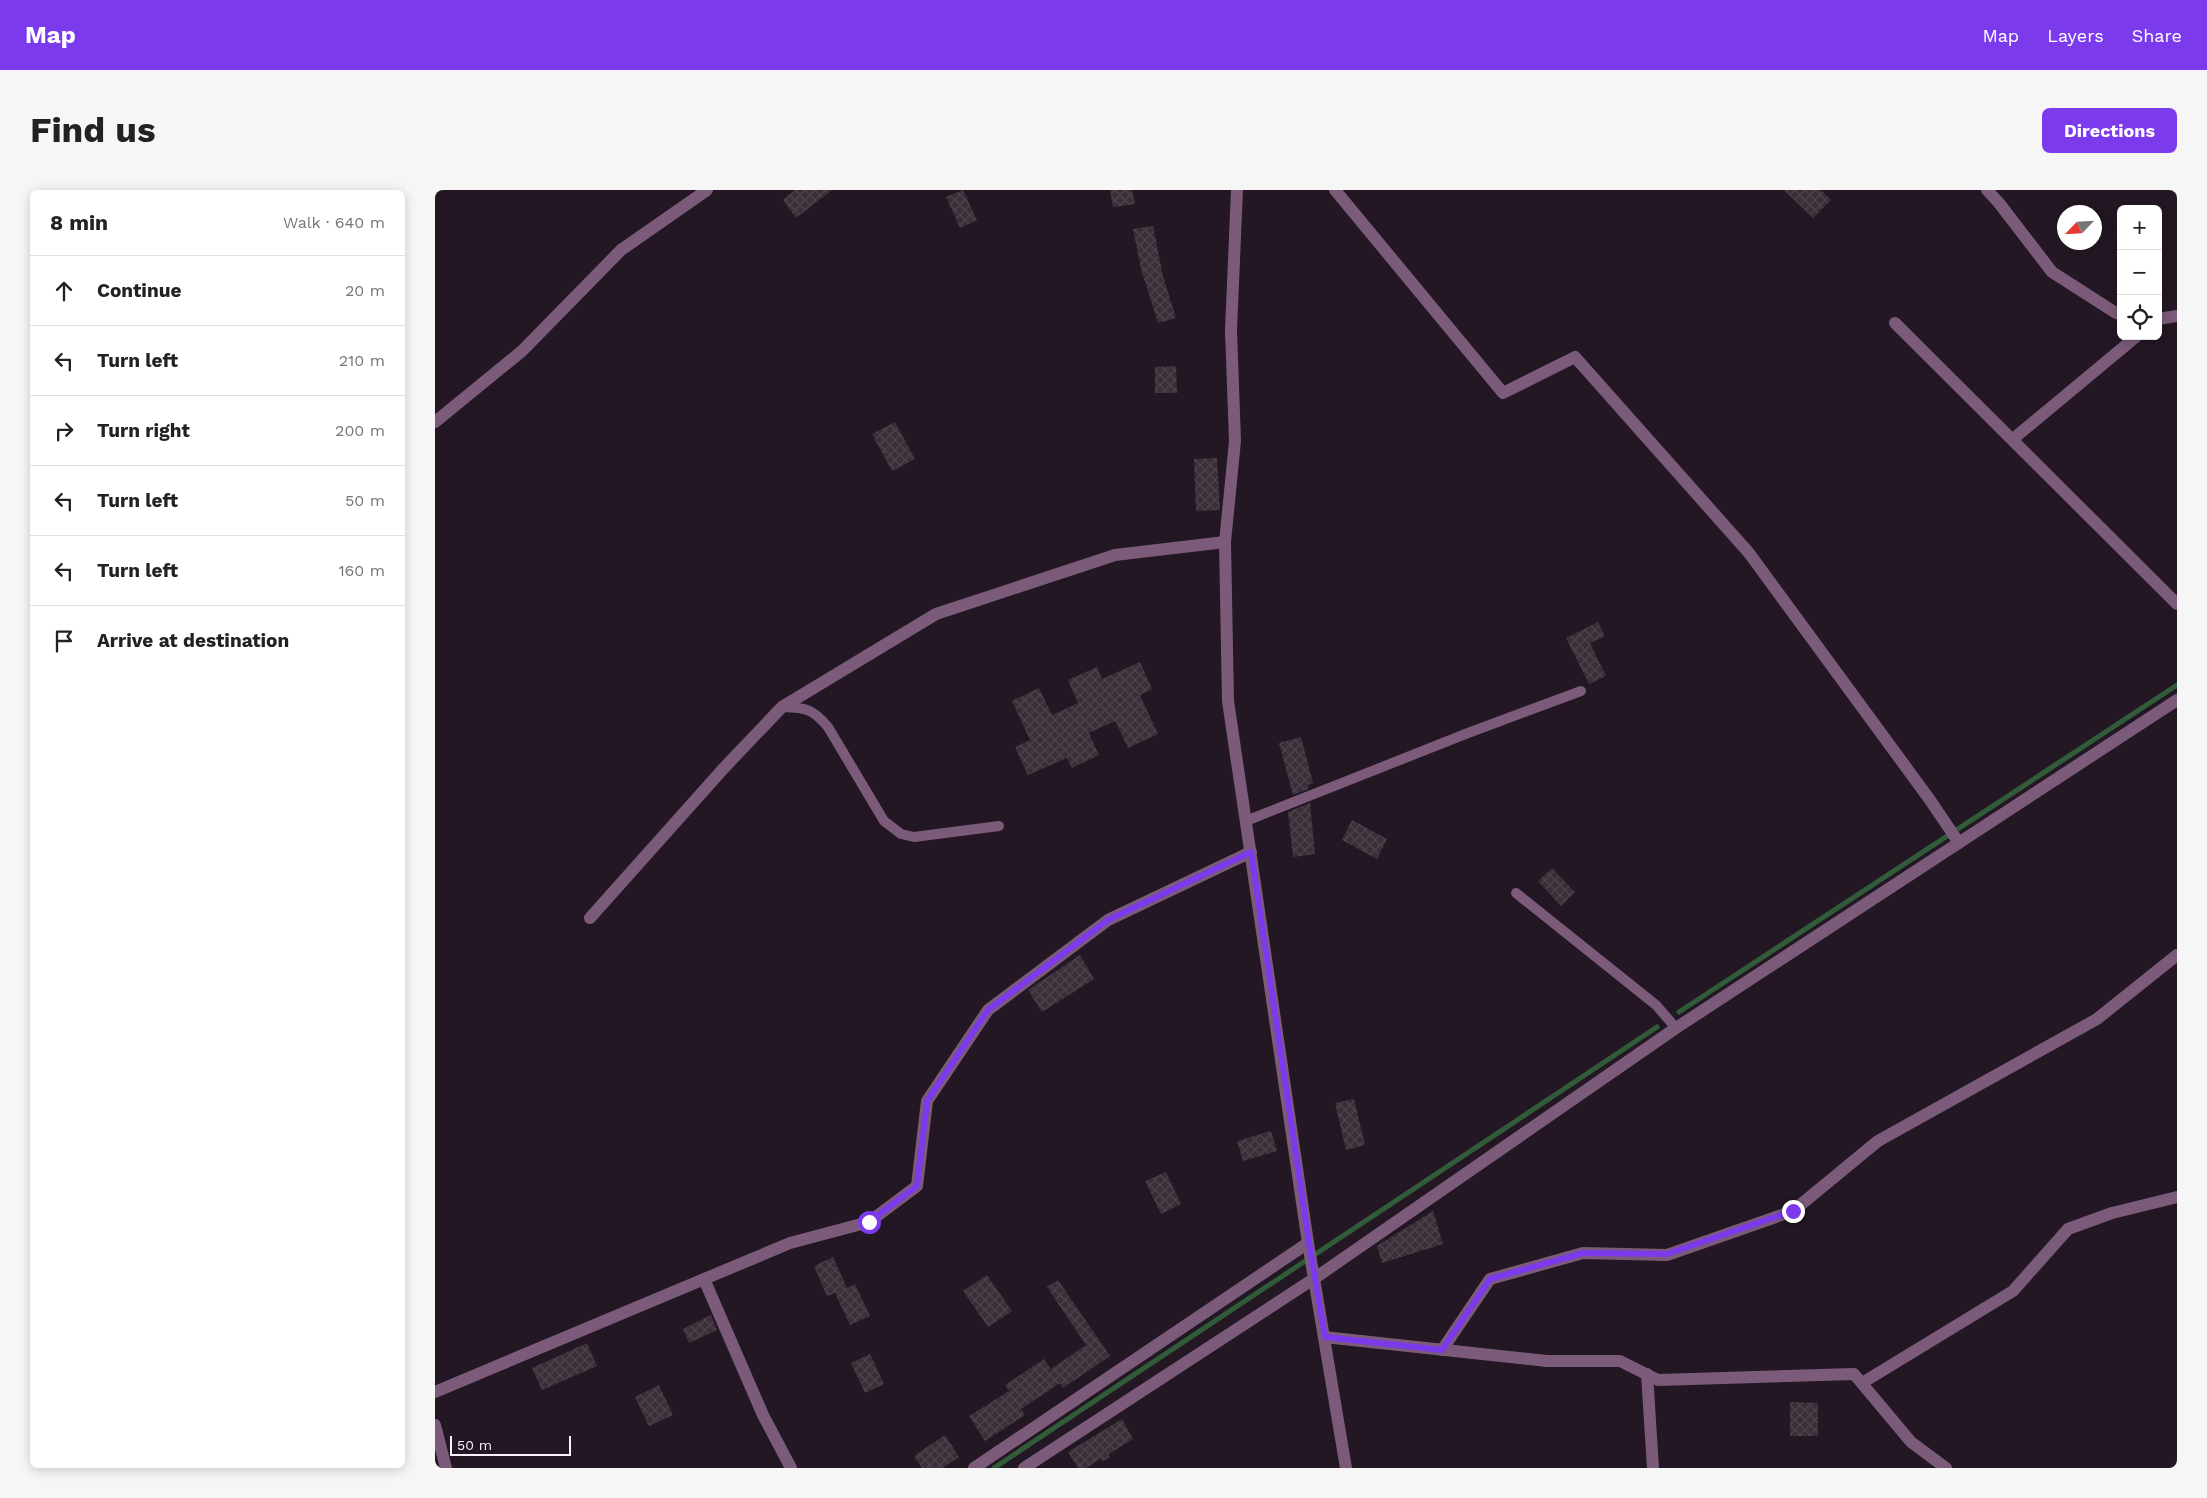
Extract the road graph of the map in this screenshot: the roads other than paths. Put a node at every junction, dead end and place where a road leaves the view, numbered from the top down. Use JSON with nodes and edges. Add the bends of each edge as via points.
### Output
{"nodes":[{"id":1,"x":707,"y":190,"type":"edge"},
{"id":2,"x":1237,"y":190,"type":"edge"},
{"id":3,"x":1335,"y":190,"type":"edge"},
{"id":4,"x":1987,"y":190,"type":"edge"},
{"id":5,"x":2117,"y":313,"type":"edge"},
{"id":6,"x":2177,"y":316,"type":"edge"},
{"id":7,"x":2162,"y":318,"type":"edge"},
{"id":8,"x":1895,"y":323,"type":"dead end"},
{"id":9,"x":2132,"y":340,"type":"edge"},
{"id":10,"x":435,"y":422,"type":"edge"},
{"id":11,"x":2013,"y":439,"type":"junction"},
{"id":12,"x":1225,"y":542,"type":"junction"},
{"id":13,"x":2177,"y":604,"type":"edge"},
{"id":14,"x":1581,"y":691,"type":"dead end"},
{"id":15,"x":2177,"y":700,"type":"edge"},
{"id":16,"x":782,"y":707,"type":"junction"},
{"id":17,"x":1246,"y":821,"type":"junction"},
{"id":18,"x":999,"y":826,"type":"dead end"},
{"id":19,"x":1958,"y":841,"type":"junction"},
{"id":20,"x":1251,"y":852,"type":"junction"},
{"id":21,"x":1517,"y":893,"type":"dead end"},
{"id":22,"x":589,"y":918,"type":"dead end"},
{"id":23,"x":2177,"y":955,"type":"edge"},
{"id":24,"x":1675,"y":1028,"type":"junction"},
{"id":25,"x":2177,"y":1197,"type":"edge"},
{"id":26,"x":1309,"y":1243,"type":"junction"},
{"id":27,"x":1314,"y":1273,"type":"junction"},
{"id":28,"x":704,"y":1279,"type":"junction"},
{"id":29,"x":1325,"y":1337,"type":"junction"},
{"id":30,"x":1442,"y":1350,"type":"junction"},
{"id":31,"x":1647,"y":1374,"type":"junction"},
{"id":32,"x":1862,"y":1383,"type":"junction"},
{"id":33,"x":435,"y":1392,"type":"edge"},
{"id":34,"x":435,"y":1425,"type":"edge"},
{"id":35,"x":446,"y":1468,"type":"edge"},
{"id":36,"x":791,"y":1468,"type":"edge"},
{"id":37,"x":974,"y":1468,"type":"edge"},
{"id":38,"x":1025,"y":1468,"type":"edge"},
{"id":39,"x":1346,"y":1468,"type":"edge"},
{"id":40,"x":1653,"y":1468,"type":"edge"},
{"id":41,"x":1946,"y":1468,"type":"edge"}],
"edges":[{"from":1,"to":10,"type":"street","via":[[621,250],[522,350]]},
{"from":2,"to":12,"type":"street","via":[[1231,330],[1235,441]]},
{"from":3,"to":19,"type":"street","via":[[1503,392],[1575,357],[1749,553]]},
{"from":4,"to":5,"type":"street","via":[[2052,272]]},
{"from":6,"to":7,"type":"street"},
{"from":8,"to":11,"type":"street"},
{"from":9,"to":11,"type":"street"},
{"from":11,"to":13,"type":"street"},
{"from":12,"to":16,"type":"street","via":[[1115,555],[936,614]]},
{"from":12,"to":17,"type":"street","via":[[1228,701]]},
{"from":14,"to":17,"type":"lane"},
{"from":15,"to":19,"type":"street"},
{"from":16,"to":18,"type":"lane","via":[[806,708],[817,714],[884,820],[901,834],[914,837]]},
{"from":16,"to":22,"type":"street"},
{"from":17,"to":20,"type":"street"},
{"from":19,"to":24,"type":"street"},
{"from":20,"to":26,"type":"street"},
{"from":20,"to":28,"type":"street","via":[[1108,920],[988,1010],[927,1101],[917,1186],[869,1222],[790,1243]]},
{"from":21,"to":24,"type":"lane","via":[[1656,1005]]},
{"from":23,"to":30,"type":"street","via":[[2097,1019],[1878,1141],[1793,1211],[1667,1254],[1583,1253],[1490,1279]]},
{"from":24,"to":27,"type":"street"},
{"from":25,"to":32,"type":"street","via":[[2113,1213],[2068,1229],[2013,1291]]},
{"from":26,"to":27,"type":"street"},
{"from":26,"to":37,"type":"street"},
{"from":27,"to":29,"type":"street"},
{"from":27,"to":38,"type":"street"},
{"from":28,"to":33,"type":"street"},
{"from":28,"to":36,"type":"street","via":[[763,1415]]},
{"from":29,"to":30,"type":"street"},
{"from":29,"to":39,"type":"street"},
{"from":30,"to":31,"type":"street","via":[[1547,1362],[1620,1361]]},
{"from":31,"to":32,"type":"street","via":[[1658,1380],[1854,1374]]},
{"from":31,"to":40,"type":"street"},
{"from":32,"to":41,"type":"street","via":[[1911,1442]]},
{"from":34,"to":35,"type":"street"}]}
